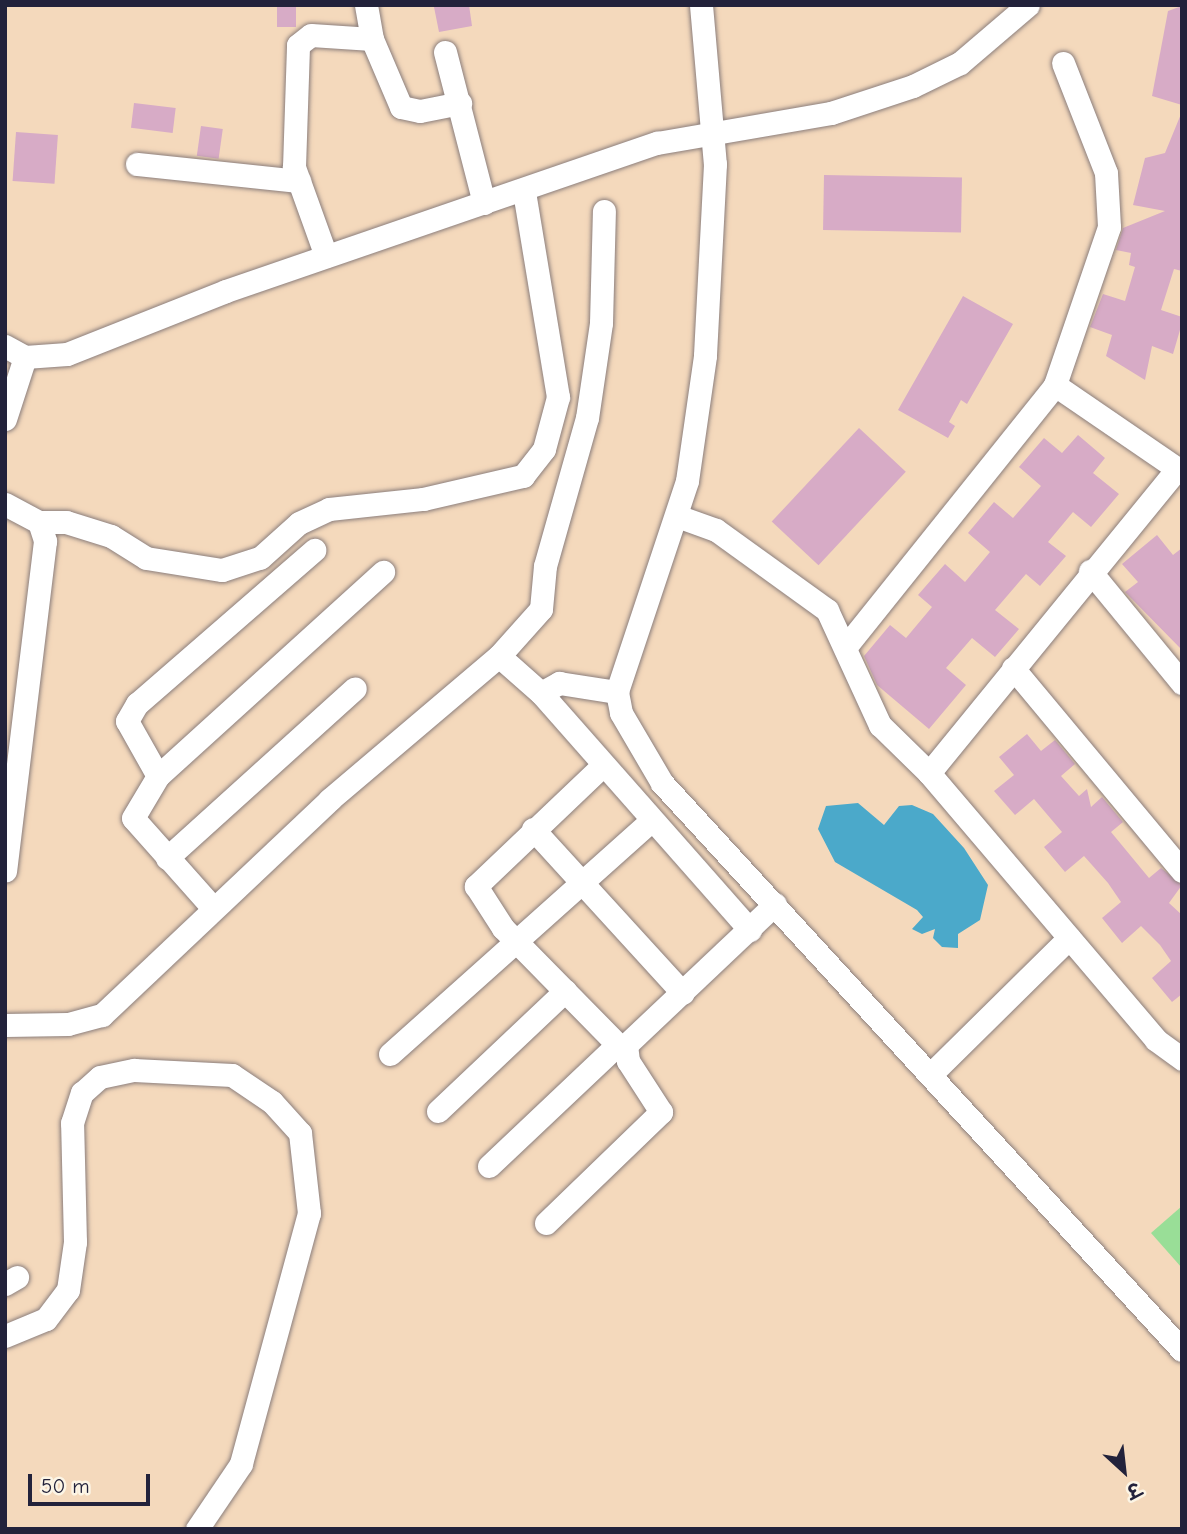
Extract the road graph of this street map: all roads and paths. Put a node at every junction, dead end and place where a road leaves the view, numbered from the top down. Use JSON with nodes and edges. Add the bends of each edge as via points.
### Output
{"nodes":[{"id":1,"x":366,"y":5,"type":"edge"},
{"id":2,"x":701,"y":5,"type":"edge"},
{"id":3,"x":1027,"y":5,"type":"edge"},
{"id":4,"x":372,"y":39,"type":"junction"},
{"id":5,"x":445,"y":52,"type":"dead end"},
{"id":6,"x":1063,"y":62,"type":"dead end"},
{"id":7,"x":460,"y":103,"type":"junction"},
{"id":8,"x":714,"y":129,"type":"junction"},
{"id":9,"x":136,"y":164,"type":"dead end"},
{"id":10,"x":299,"y":181,"type":"junction"},
{"id":11,"x":524,"y":192,"type":"junction"},
{"id":12,"x":484,"y":203,"type":"junction"},
{"id":13,"x":604,"y":211,"type":"dead end"},
{"id":14,"x":326,"y":256,"type":"junction"},
{"id":15,"x":15,"y":352,"type":"edge"},
{"id":16,"x":1055,"y":385,"type":"junction"},
{"id":17,"x":5,"y":419,"type":"edge"},
{"id":18,"x":1180,"y":470,"type":"edge"},
{"id":19,"x":5,"y":504,"type":"edge"},
{"id":20,"x":677,"y":516,"type":"junction"},
{"id":21,"x":39,"y":522,"type":"junction"},
{"id":22,"x":314,"y":550,"type":"dead end"},
{"id":23,"x":1090,"y":571,"type":"junction"},
{"id":24,"x":383,"y":572,"type":"dead end"},
{"id":25,"x":847,"y":645,"type":"junction"},
{"id":26,"x":499,"y":656,"type":"junction"},
{"id":27,"x":1013,"y":668,"type":"junction"},
{"id":28,"x":1182,"y":682,"type":"edge"},
{"id":29,"x":355,"y":688,"type":"dead end"},
{"id":30,"x":617,"y":692,"type":"junction"},
{"id":31,"x":541,"y":693,"type":"junction"},
{"id":32,"x":601,"y":767,"type":"junction"},
{"id":33,"x":929,"y":773,"type":"junction"},
{"id":34,"x":158,"y":776,"type":"junction"},
{"id":35,"x":651,"y":821,"type":"junction"},
{"id":36,"x":533,"y":829,"type":"junction"},
{"id":37,"x":167,"y":859,"type":"junction"},
{"id":38,"x":5,"y":871,"type":"edge"},
{"id":39,"x":1182,"y":871,"type":"edge"},
{"id":40,"x":582,"y":882,"type":"junction"},
{"id":41,"x":775,"y":905,"type":"junction"},
{"id":42,"x":213,"y":908,"type":"junction"},
{"id":43,"x":750,"y":930,"type":"junction"},
{"id":44,"x":1069,"y":938,"type":"junction"},
{"id":45,"x":518,"y":943,"type":"junction"},
{"id":46,"x":565,"y":991,"type":"junction"},
{"id":47,"x":683,"y":993,"type":"junction"},
{"id":48,"x":5,"y":1024,"type":"edge"},
{"id":49,"x":621,"y":1049,"type":"junction"},
{"id":50,"x":390,"y":1054,"type":"dead end"},
{"id":51,"x":1182,"y":1059,"type":"edge"},
{"id":52,"x":931,"y":1074,"type":"junction"},
{"id":53,"x":438,"y":1111,"type":"dead end"},
{"id":54,"x":489,"y":1166,"type":"dead end"},
{"id":55,"x":546,"y":1223,"type":"dead end"},
{"id":56,"x":5,"y":1336,"type":"edge"},
{"id":57,"x":1182,"y":1350,"type":"edge"},
{"id":58,"x":197,"y":1529,"type":"edge"}],
"edges":[{"from":1,"to":4,"type":"street"},
{"from":2,"to":8,"type":"street"},
{"from":3,"to":8,"type":"street","via":[[960,63],[913,86],[831,113],[757,128]]},
{"from":4,"to":7,"type":"street","via":[[401,107],[420,111]]},
{"from":4,"to":10,"type":"street","via":[[311,35],[298,45],[292,152]]},
{"from":5,"to":7,"type":"street"},
{"from":6,"to":16,"type":"street","via":[[1106,173],[1109,227]]},
{"from":7,"to":12,"type":"street"},
{"from":8,"to":11,"type":"street"},
{"from":8,"to":20,"type":"street","via":[[707,337]]},
{"from":9,"to":10,"type":"street"},
{"from":10,"to":14,"type":"street"},
{"from":11,"to":12,"type":"street"},
{"from":11,"to":21,"type":"street","via":[[558,397],[544,449],[523,476],[423,499],[329,509],[299,523],[260,558],[222,570],[146,558],[111,536],[66,522]]},
{"from":12,"to":14,"type":"street"},
{"from":13,"to":26,"type":"street","via":[[601,323],[587,418],[545,566],[541,609]]},
{"from":14,"to":15,"type":"street","via":[[66,354]]},
{"from":15,"to":17,"type":"street"},
{"from":16,"to":18,"type":"street"},
{"from":16,"to":25,"type":"street"},
{"from":18,"to":23,"type":"street"},
{"from":19,"to":21,"type":"street"},
{"from":20,"to":25,"type":"street","via":[[716,530],[795,582],[827,610]]},
{"from":20,"to":30,"type":"street"},
{"from":21,"to":38,"type":"street","via":[[45,541]]},
{"from":22,"to":34,"type":"street","via":[[130,711],[128,728]]},
{"from":23,"to":27,"type":"street"},
{"from":23,"to":28,"type":"street"},
{"from":24,"to":34,"type":"street"},
{"from":25,"to":33,"type":"street","via":[[862,696],[880,725]]},
{"from":26,"to":31,"type":"street"},
{"from":26,"to":42,"type":"street"},
{"from":27,"to":33,"type":"street"},
{"from":27,"to":39,"type":"street"},
{"from":29,"to":37,"type":"street"},
{"from":30,"to":31,"type":"street","via":[[559,683]]},
{"from":30,"to":41,"type":"street","via":[[645,760]]},
{"from":31,"to":32,"type":"street"},
{"from":32,"to":35,"type":"street"},
{"from":32,"to":36,"type":"street"},
{"from":33,"to":44,"type":"street"},
{"from":34,"to":37,"type":"street","via":[[133,818]]},
{"from":35,"to":40,"type":"street"},
{"from":35,"to":43,"type":"street"},
{"from":36,"to":40,"type":"street"},
{"from":36,"to":45,"type":"street","via":[[476,886]]},
{"from":37,"to":42,"type":"street"},
{"from":40,"to":45,"type":"street"},
{"from":40,"to":47,"type":"street"},
{"from":41,"to":43,"type":"street"},
{"from":41,"to":52,"type":"street"},
{"from":42,"to":48,"type":"street","via":[[102,1015],[68,1024]]},
{"from":43,"to":47,"type":"street"},
{"from":44,"to":51,"type":"street","via":[[1156,1040]]},
{"from":44,"to":52,"type":"street"},
{"from":45,"to":46,"type":"street"},
{"from":45,"to":50,"type":"street"},
{"from":46,"to":49,"type":"street"},
{"from":46,"to":53,"type":"street"},
{"from":47,"to":49,"type":"street"},
{"from":49,"to":54,"type":"street"},
{"from":49,"to":55,"type":"street","via":[[661,1112]]},
{"from":52,"to":57,"type":"street"},
{"from":56,"to":58,"type":"street","via":[[46,1319],[68,1290],[75,1242],[72,1123],[82,1093],[100,1077],[134,1070],[232,1075],[272,1102],[300,1133],[309,1213],[241,1464]]}]}
